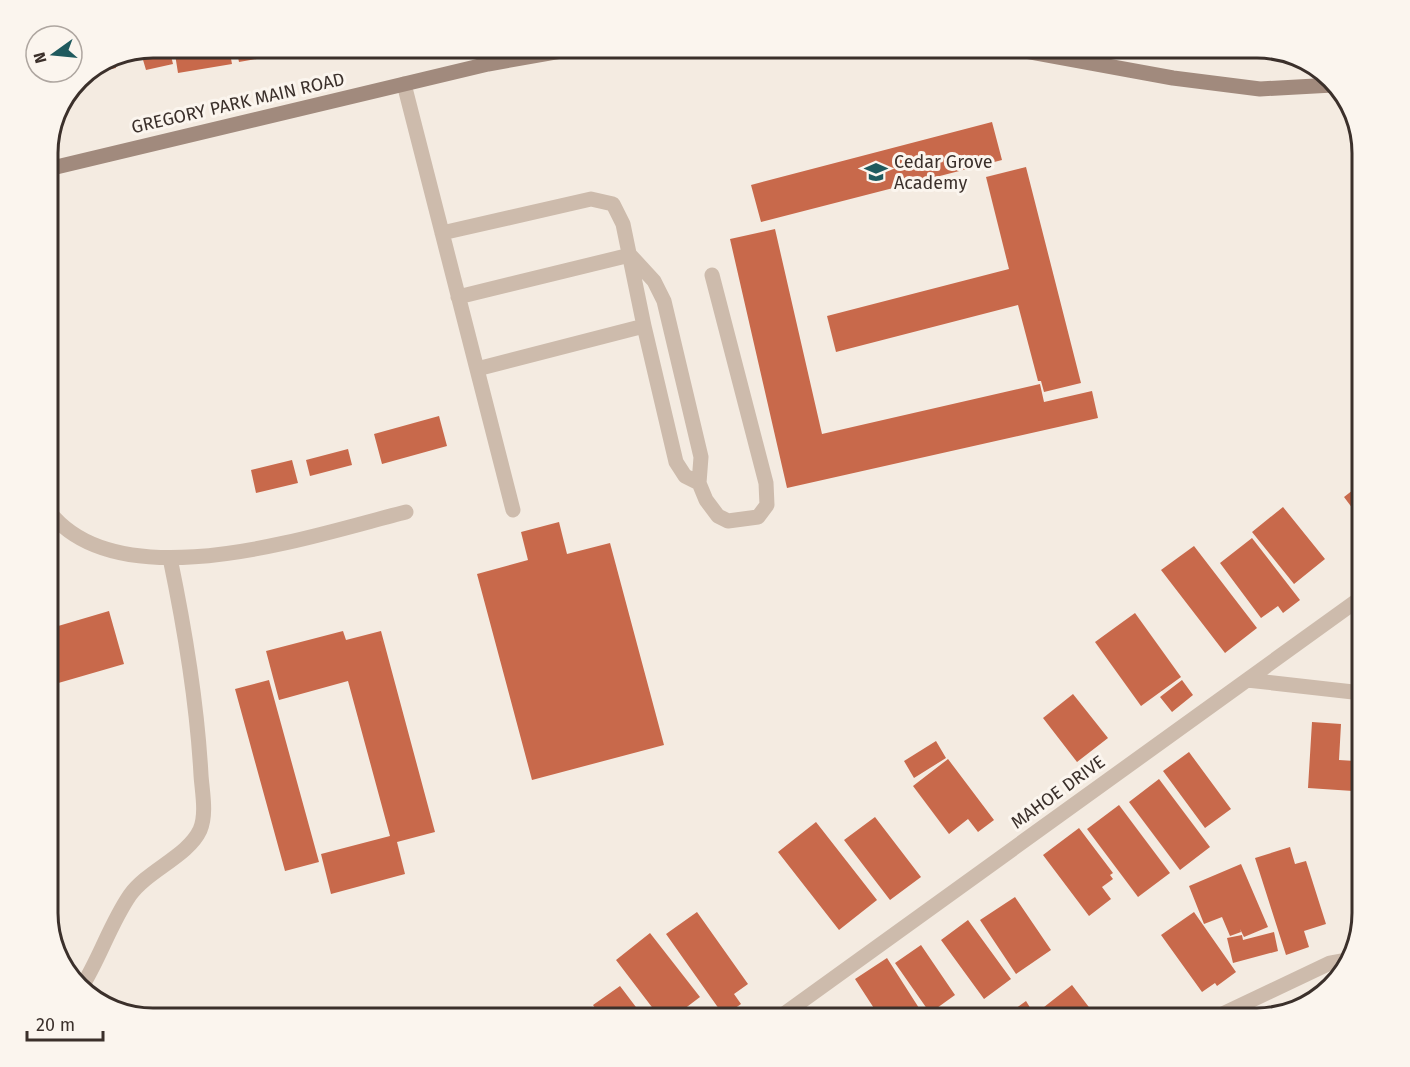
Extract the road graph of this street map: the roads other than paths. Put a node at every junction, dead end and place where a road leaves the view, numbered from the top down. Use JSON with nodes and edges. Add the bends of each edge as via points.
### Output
{"nodes":[{"id":1,"x":522,"y":58,"type":"edge"},
{"id":2,"x":1063,"y":58,"type":"edge"},
{"id":3,"x":404,"y":84,"type":"junction"},
{"id":4,"x":1323,"y":86,"type":"edge"},
{"id":5,"x":59,"y":166,"type":"edge"},
{"id":6,"x":442,"y":233,"type":"junction"},
{"id":7,"x":630,"y":255,"type":"junction"},
{"id":8,"x":712,"y":275,"type":"dead end"},
{"id":9,"x":458,"y":297,"type":"junction"},
{"id":10,"x":644,"y":326,"type":"junction"},
{"id":11,"x":477,"y":369,"type":"junction"},
{"id":12,"x":699,"y":483,"type":"junction"},
{"id":13,"x":513,"y":510,"type":"dead end"},
{"id":14,"x":406,"y":512,"type":"dead end"},
{"id":15,"x":59,"y":523,"type":"edge"},
{"id":16,"x":171,"y":558,"type":"junction"},
{"id":17,"x":1352,"y":604,"type":"edge"},
{"id":18,"x":1247,"y":680,"type":"junction"},
{"id":19,"x":1352,"y":692,"type":"edge"},
{"id":20,"x":1339,"y":961,"type":"edge"},
{"id":21,"x":86,"y":980,"type":"edge"},
{"id":22,"x":792,"y":1008,"type":"edge"},
{"id":23,"x":1235,"y":1008,"type":"edge"}],
"edges":[{"from":1,"to":3,"type":"street","name":"GREGORY PARK MAIN ROAD"},
{"from":2,"to":4,"type":"street","via":[[1260,89]]},
{"from":3,"to":5,"type":"street","name":"GREGORY PARK MAIN ROAD"},
{"from":3,"to":6,"type":"street"},
{"from":6,"to":7,"type":"street","via":[[591,199],[613,204],[624,224]]},
{"from":6,"to":9,"type":"street"},
{"from":7,"to":9,"type":"street"},
{"from":7,"to":10,"type":"street"},
{"from":7,"to":12,"type":"street","via":[[654,281],[667,311],[701,457]]},
{"from":8,"to":12,"type":"street","via":[[766,483],[767,506],[753,520],[728,521],[718,516]]},
{"from":9,"to":11,"type":"street"},
{"from":10,"to":11,"type":"street"},
{"from":10,"to":12,"type":"street","via":[[676,462],[685,476]]},
{"from":11,"to":13,"type":"street"},
{"from":14,"to":16,"type":"street","via":[[238,554]]},
{"from":15,"to":16,"type":"street","via":[[81,539],[113,552]]},
{"from":16,"to":21,"type":"street","via":[[191,659],[203,805],[200,829],[185,848],[148,875],[131,894]]},
{"from":17,"to":18,"type":"street","name":"MAHOE DRIVE"},
{"from":18,"to":19,"type":"street"},
{"from":18,"to":22,"type":"street","name":"MAHOE DRIVE"},
{"from":20,"to":23,"type":"street"}]}
